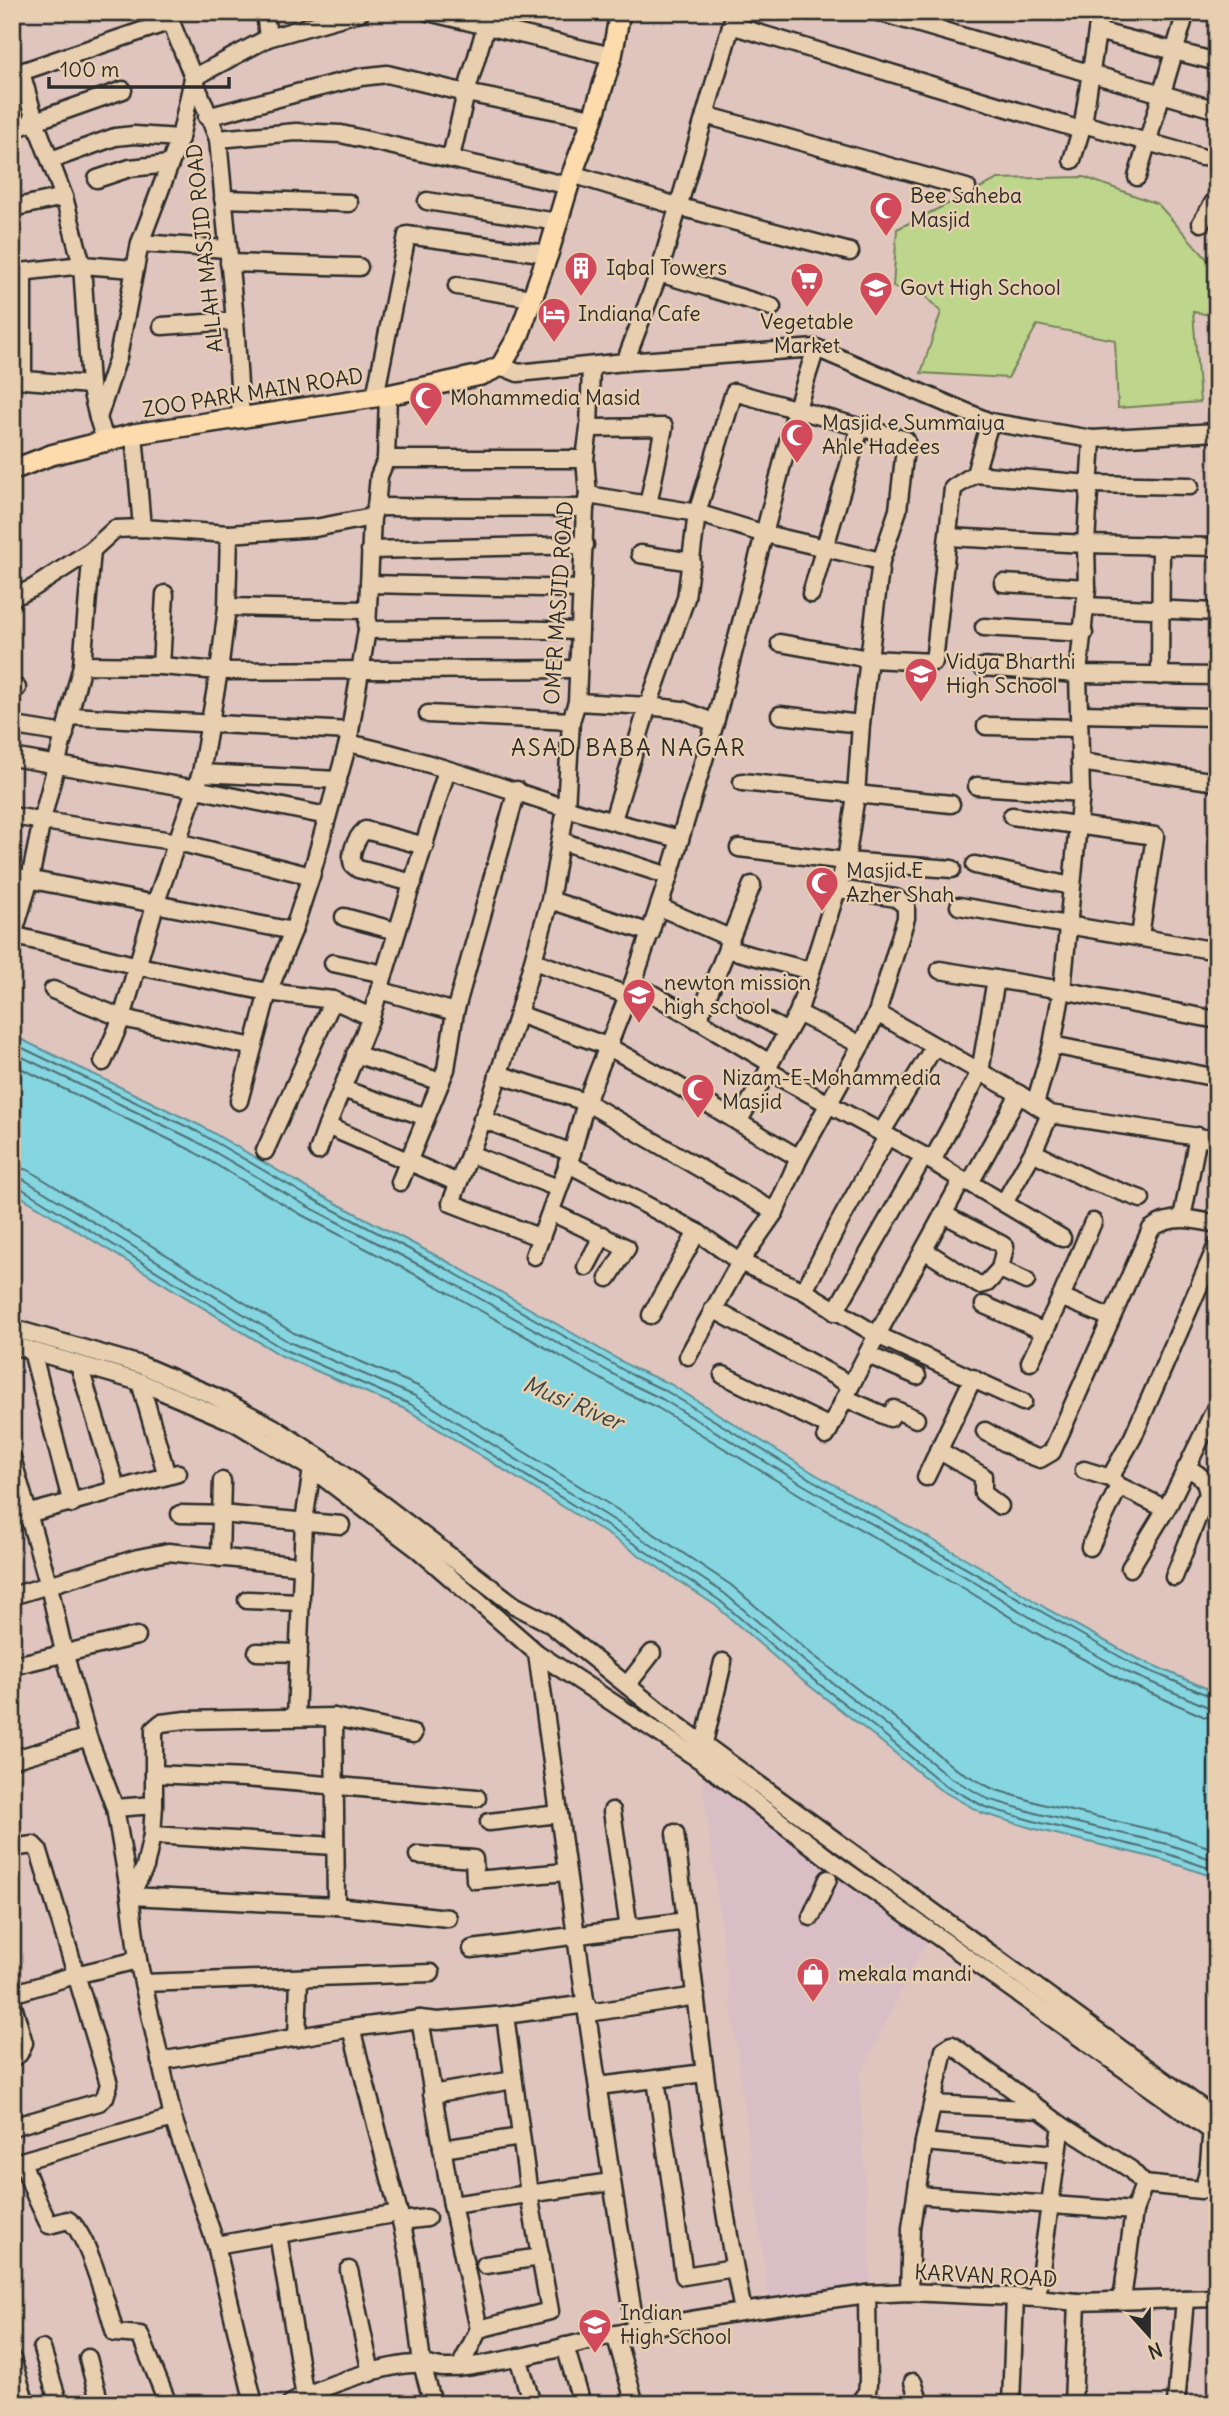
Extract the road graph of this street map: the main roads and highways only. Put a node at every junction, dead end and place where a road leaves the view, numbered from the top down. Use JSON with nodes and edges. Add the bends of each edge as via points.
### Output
{"nodes":[{"id":1,"x":620,"y":12,"type":"edge"},
{"id":2,"x":12,"y":470,"type":"edge"}],
"edges":[{"from":1,"to":2,"type":"main road","name":"ZOO PARK MAIN ROAD","via":[[612,56],[548,254],[519,335],[502,366],[382,396],[134,435],[51,455]]}]}
